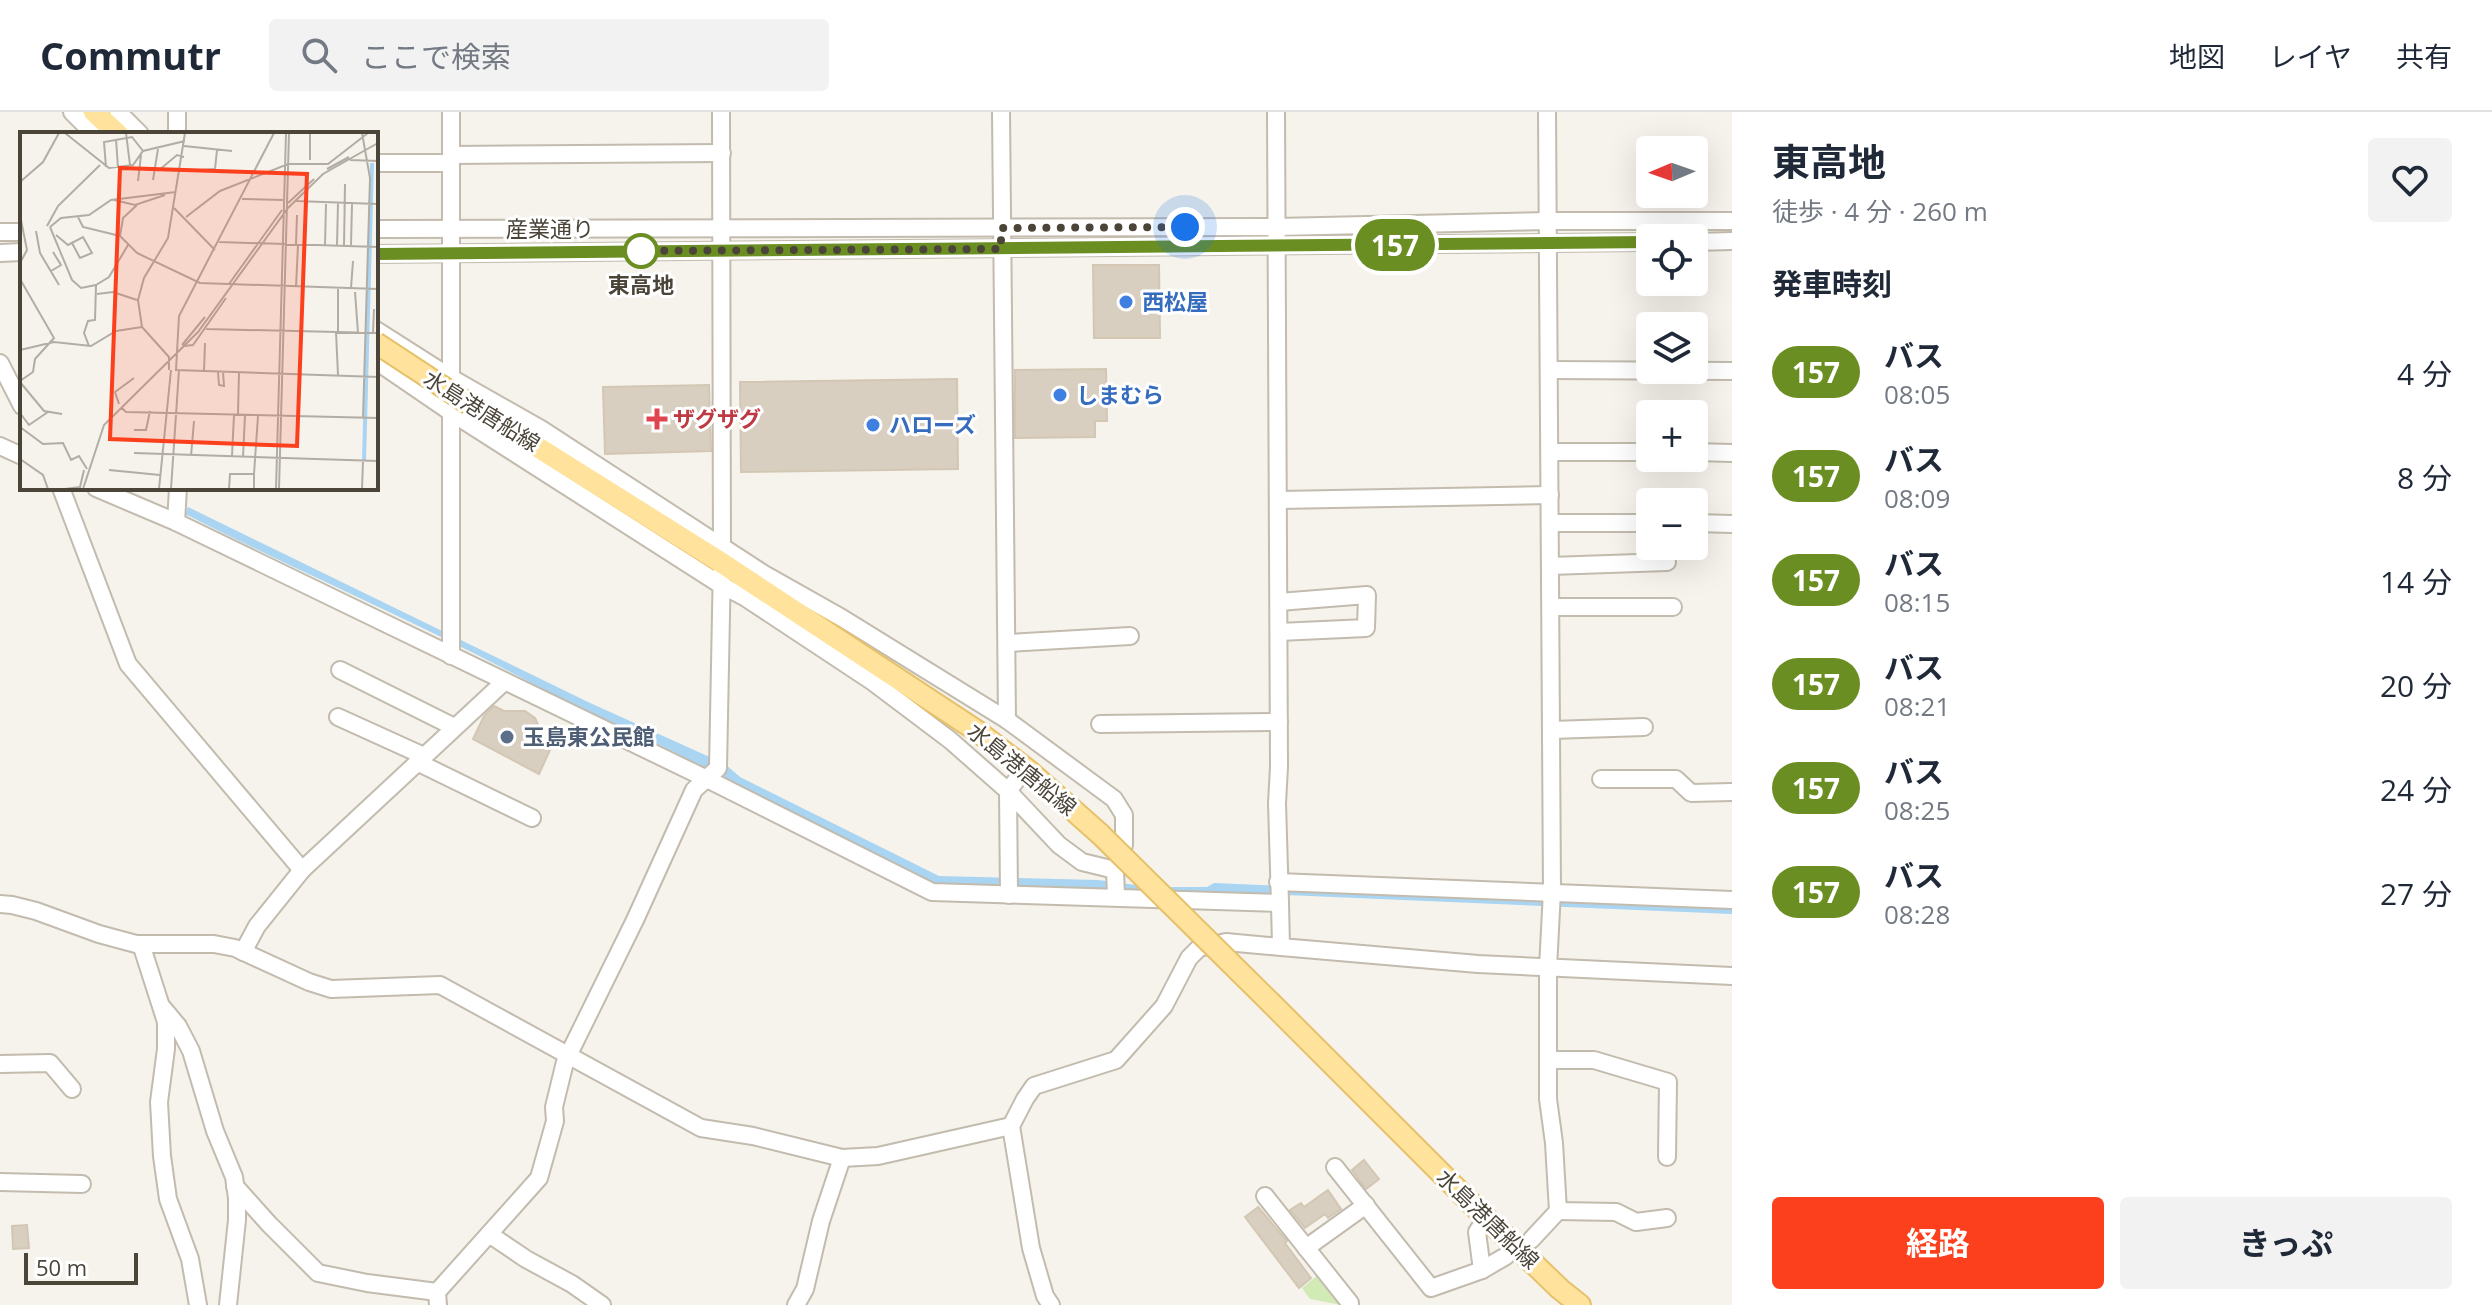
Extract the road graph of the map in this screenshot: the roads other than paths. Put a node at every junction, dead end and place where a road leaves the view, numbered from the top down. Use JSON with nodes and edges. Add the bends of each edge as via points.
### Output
{"nodes":[{"id":1,"x":72,"y":112,"type":"edge"},
{"id":2,"x":94,"y":112,"type":"edge"},
{"id":3,"x":118,"y":112,"type":"edge"},
{"id":4,"x":451,"y":112,"type":"edge"},
{"id":5,"x":721,"y":112,"type":"edge"},
{"id":6,"x":1001,"y":112,"type":"edge"},
{"id":7,"x":1276,"y":112,"type":"edge"},
{"id":8,"x":1547,"y":112,"type":"edge"},
{"id":9,"x":92,"y":132,"type":"edge"},
{"id":10,"x":116,"y":132,"type":"edge"},
{"id":11,"x":138,"y":132,"type":"edge"},
{"id":12,"x":722,"y":153,"type":"junction"},
{"id":13,"x":451,"y":159,"type":"junction"},
{"id":14,"x":378,"y":163,"type":"edge"},
{"id":15,"x":1548,"y":221,"type":"junction"},
{"id":16,"x":1732,"y":221,"type":"edge"},
{"id":17,"x":1276,"y":227,"type":"junction"},
{"id":18,"x":722,"y":228,"type":"junction"},
{"id":19,"x":1001,"y":228,"type":"junction"},
{"id":20,"x":378,"y":229,"type":"edge"},
{"id":21,"x":451,"y":229,"type":"junction"},
{"id":22,"x":1732,"y":241,"type":"edge"},
{"id":23,"x":1636,"y":242,"type":"edge"},
{"id":24,"x":1708,"y":242,"type":"edge"},
{"id":25,"x":1549,"y":243,"type":"junction"},
{"id":26,"x":1277,"y":246,"type":"junction"},
{"id":27,"x":1001,"y":249,"type":"junction"},
{"id":28,"x":721,"y":250,"type":"junction"},
{"id":29,"x":20,"y":252,"type":"edge"},
{"id":30,"x":0,"y":253,"type":"edge"},
{"id":31,"x":451,"y":253,"type":"junction"},
{"id":32,"x":378,"y":254,"type":"edge"},
{"id":33,"x":378,"y":331,"type":"edge"},
{"id":34,"x":378,"y":345,"type":"edge"},
{"id":35,"x":378,"y":362,"type":"edge"},
{"id":36,"x":0,"y":363,"type":"edge"},
{"id":37,"x":1549,"y":370,"type":"junction"},
{"id":38,"x":1732,"y":371,"type":"edge"},
{"id":39,"x":453,"y":379,"type":"junction"},
{"id":40,"x":20,"y":402,"type":"edge"},
{"id":41,"x":460,"y":409,"type":"junction"},
{"id":42,"x":0,"y":446,"type":"edge"},
{"id":43,"x":1550,"y":452,"type":"junction"},
{"id":44,"x":1636,"y":452,"type":"edge"},
{"id":45,"x":1708,"y":452,"type":"edge"},
{"id":46,"x":1732,"y":453,"type":"edge"},
{"id":47,"x":20,"y":455,"type":"edge"},
{"id":48,"x":62,"y":490,"type":"edge"},
{"id":49,"x":101,"y":490,"type":"edge"},
{"id":50,"x":178,"y":490,"type":"edge"},
{"id":51,"x":1550,"y":495,"type":"junction"},
{"id":52,"x":1279,"y":500,"type":"junction"},
{"id":53,"x":176,"y":522,"type":"junction"},
{"id":54,"x":1550,"y":523,"type":"junction"},
{"id":55,"x":1636,"y":523,"type":"edge"},
{"id":56,"x":1708,"y":523,"type":"edge"},
{"id":57,"x":1732,"y":524,"type":"edge"},
{"id":58,"x":721,"y":554,"type":"junction"},
{"id":59,"x":1667,"y":562,"type":"dead end"},
{"id":60,"x":1550,"y":566,"type":"junction"},
{"id":61,"x":721,"y":585,"type":"junction"},
{"id":62,"x":1279,"y":602,"type":"junction"},
{"id":63,"x":1551,"y":607,"type":"junction"},
{"id":64,"x":1673,"y":607,"type":"dead end"},
{"id":65,"x":1279,"y":632,"type":"junction"},
{"id":66,"x":1130,"y":636,"type":"dead end"},
{"id":67,"x":1008,"y":643,"type":"junction"},
{"id":68,"x":451,"y":656,"type":"junction"},
{"id":69,"x":340,"y":670,"type":"dead end"},
{"id":70,"x":504,"y":682,"type":"junction"},
{"id":71,"x":338,"y":717,"type":"dead end"},
{"id":72,"x":1007,"y":720,"type":"junction"},
{"id":73,"x":1279,"y":722,"type":"junction"},
{"id":74,"x":1100,"y":724,"type":"dead end"},
{"id":75,"x":454,"y":727,"type":"junction"},
{"id":76,"x":1644,"y":727,"type":"dead end"},
{"id":77,"x":1551,"y":730,"type":"junction"},
{"id":78,"x":420,"y":759,"type":"junction"},
{"id":79,"x":707,"y":779,"type":"junction"},
{"id":80,"x":1601,"y":779,"type":"dead end"},
{"id":81,"x":1013,"y":785,"type":"junction"},
{"id":82,"x":1732,"y":792,"type":"edge"},
{"id":83,"x":532,"y":818,"type":"dead end"},
{"id":84,"x":302,"y":870,"type":"junction"},
{"id":85,"x":1115,"y":870,"type":"junction"},
{"id":86,"x":1278,"y":882,"type":"junction"},
{"id":87,"x":1552,"y":891,"type":"junction"},
{"id":88,"x":1009,"y":895,"type":"junction"},
{"id":89,"x":1116,"y":896,"type":"junction"},
{"id":90,"x":1732,"y":900,"type":"edge"},
{"id":91,"x":1280,"y":903,"type":"junction"},
{"id":92,"x":0,"y":904,"type":"edge"},
{"id":93,"x":141,"y":944,"type":"junction"},
{"id":94,"x":1281,"y":947,"type":"junction"},
{"id":95,"x":243,"y":952,"type":"junction"},
{"id":96,"x":1548,"y":968,"type":"junction"},
{"id":97,"x":1732,"y":976,"type":"edge"},
{"id":98,"x":158,"y":1000,"type":"junction"},
{"id":99,"x":0,"y":1047,"type":"edge"},
{"id":100,"x":570,"y":1055,"type":"junction"},
{"id":101,"x":1548,"y":1060,"type":"junction"},
{"id":102,"x":6,"y":1064,"type":"edge"},
{"id":103,"x":72,"y":1089,"type":"dead end"},
{"id":104,"x":1011,"y":1126,"type":"junction"},
{"id":105,"x":1667,"y":1157,"type":"dead end"},
{"id":106,"x":842,"y":1158,"type":"junction"},
{"id":107,"x":1335,"y":1167,"type":"dead end"},
{"id":108,"x":0,"y":1182,"type":"edge"},
{"id":109,"x":82,"y":1184,"type":"dead end"},
{"id":110,"x":235,"y":1186,"type":"junction"},
{"id":111,"x":1265,"y":1196,"type":"dead end"},
{"id":112,"x":1366,"y":1205,"type":"junction"},
{"id":113,"x":1558,"y":1211,"type":"junction"},
{"id":114,"x":1486,"y":1218,"type":"junction"},
{"id":115,"x":1667,"y":1218,"type":"dead end"},
{"id":116,"x":489,"y":1234,"type":"junction"},
{"id":117,"x":1531,"y":1240,"type":"dead end"},
{"id":118,"x":1306,"y":1248,"type":"junction"},
{"id":119,"x":1506,"y":1256,"type":"dead end"},
{"id":120,"x":1482,"y":1270,"type":"junction"},
{"id":121,"x":437,"y":1298,"type":"edge"},
{"id":122,"x":1350,"y":1303,"type":"edge"},
{"id":123,"x":198,"y":1305,"type":"edge"},
{"id":124,"x":228,"y":1305,"type":"edge"},
{"id":125,"x":602,"y":1305,"type":"edge"},
{"id":126,"x":796,"y":1305,"type":"edge"},
{"id":127,"x":1051,"y":1305,"type":"edge"},
{"id":128,"x":1580,"y":1305,"type":"edge"}],
"edges":[{"from":1,"to":9,"type":"street"},
{"from":2,"to":10,"type":"main road"},
{"from":3,"to":11,"type":"street"},
{"from":4,"to":13,"type":"street"},
{"from":5,"to":12,"type":"street"},
{"from":6,"to":19,"type":"street"},
{"from":7,"to":17,"type":"street"},
{"from":8,"to":15,"type":"street"},
{"from":12,"to":13,"type":"street"},
{"from":12,"to":18,"type":"street"},
{"from":13,"to":14,"type":"street"},
{"from":13,"to":21,"type":"street"},
{"from":15,"to":16,"type":"street","name":"産業通り"},
{"from":15,"to":17,"type":"street","name":"産業通り"},
{"from":15,"to":25,"type":"street"},
{"from":17,"to":19,"type":"street","name":"産業通り"},
{"from":17,"to":26,"type":"street"},
{"from":18,"to":19,"type":"street","name":"産業通り"},
{"from":18,"to":21,"type":"street","name":"産業通り"},
{"from":18,"to":28,"type":"street"},
{"from":19,"to":27,"type":"street"},
{"from":20,"to":21,"type":"street","name":"産業通り"},
{"from":21,"to":31,"type":"street"},
{"from":22,"to":24,"type":"street"},
{"from":23,"to":25,"type":"street","name":"産業通り"},
{"from":25,"to":26,"type":"street","name":"産業通り"},
{"from":25,"to":37,"type":"street"},
{"from":26,"to":27,"type":"street","name":"産業通り"},
{"from":26,"to":52,"type":"street"},
{"from":27,"to":28,"type":"street","name":"産業通り"},
{"from":27,"to":67,"type":"street"},
{"from":28,"to":31,"type":"street","name":"産業通り"},
{"from":28,"to":58,"type":"street"},
{"from":29,"to":30,"type":"street"},
{"from":31,"to":32,"type":"street","name":"産業通り"},
{"from":31,"to":39,"type":"street"},
{"from":33,"to":39,"type":"street"},
{"from":34,"to":41,"type":"main road","name":"水島港唐船線","bridge":true},
{"from":35,"to":41,"type":"street"},
{"from":36,"to":40,"type":"street"},
{"from":37,"to":38,"type":"street"},
{"from":37,"to":43,"type":"street"},
{"from":39,"to":41,"type":"street"},
{"from":39,"to":58,"type":"street","via":[[541,429]]},
{"from":41,"to":58,"type":"main road","name":"水島港唐船線"},
{"from":41,"to":61,"type":"street"},
{"from":41,"to":68,"type":"street"},
{"from":42,"to":47,"type":"street"},
{"from":43,"to":44,"type":"street"},
{"from":43,"to":51,"type":"street"},
{"from":45,"to":46,"type":"street"},
{"from":48,"to":84,"type":"street","via":[[128,664]]},
{"from":49,"to":53,"type":"street"},
{"from":50,"to":53,"type":"street"},
{"from":51,"to":52,"type":"street"},
{"from":51,"to":54,"type":"street"},
{"from":52,"to":62,"type":"street"},
{"from":53,"to":68,"type":"street"},
{"from":54,"to":55,"type":"street"},
{"from":54,"to":60,"type":"street"},
{"from":56,"to":57,"type":"street"},
{"from":58,"to":61,"type":"street"},
{"from":58,"to":72,"type":"street","via":[[842,618]]},
{"from":58,"to":114,"type":"main road","name":"水島港唐船線","bridge":true,"via":[[1029,771],[1100,834]]},
{"from":59,"to":60,"type":"street"},
{"from":60,"to":63,"type":"street"},
{"from":61,"to":79,"type":"street","via":[[718,768]]},
{"from":61,"to":81,"type":"street","via":[[873,682]]},
{"from":62,"to":65,"type":"street"},
{"from":62,"to":65,"type":"street","via":[[1367,595],[1366,628]]},
{"from":63,"to":64,"type":"street"},
{"from":63,"to":77,"type":"street"},
{"from":65,"to":73,"type":"street"},
{"from":66,"to":67,"type":"street"},
{"from":67,"to":72,"type":"street"},
{"from":68,"to":70,"type":"street"},
{"from":69,"to":75,"type":"street"},
{"from":70,"to":75,"type":"street"},
{"from":70,"to":79,"type":"street"},
{"from":71,"to":78,"type":"street"},
{"from":72,"to":85,"type":"street","via":[[1039,752],[1114,799],[1124,815],[1124,845]]},
{"from":73,"to":74,"type":"street"},
{"from":73,"to":86,"type":"street"},
{"from":75,"to":78,"type":"street"},
{"from":76,"to":77,"type":"street"},
{"from":77,"to":87,"type":"street"},
{"from":78,"to":83,"type":"street"},
{"from":78,"to":84,"type":"street"},
{"from":79,"to":88,"type":"street","via":[[932,892]]},
{"from":79,"to":100,"type":"street","via":[[694,790]]},
{"from":80,"to":82,"type":"street","via":[[1676,779],[1691,793]]},
{"from":81,"to":85,"type":"street","via":[[1059,845],[1082,862]]},
{"from":81,"to":88,"type":"street"},
{"from":84,"to":95,"type":"street"},
{"from":85,"to":89,"type":"street"},
{"from":86,"to":87,"type":"street"},
{"from":86,"to":91,"type":"street"},
{"from":87,"to":90,"type":"street"},
{"from":87,"to":96,"type":"street"},
{"from":88,"to":89,"type":"street"},
{"from":89,"to":91,"type":"street"},
{"from":91,"to":94,"type":"street"},
{"from":92,"to":93,"type":"street"},
{"from":93,"to":95,"type":"street","via":[[214,944]]},
{"from":93,"to":98,"type":"street"},
{"from":94,"to":96,"type":"street"},
{"from":94,"to":104,"type":"street","via":[[1226,942],[1199,948],[1164,1006],[1116,1060],[1034,1086]]},
{"from":95,"to":100,"type":"street","via":[[331,989],[440,985]]},
{"from":96,"to":97,"type":"street"},
{"from":96,"to":101,"type":"street"},
{"from":98,"to":110,"type":"street","via":[[191,1051]]},
{"from":98,"to":123,"type":"street","via":[[166,1022],[159,1102],[162,1156],[168,1199],[190,1259]]},
{"from":99,"to":102,"type":"street"},
{"from":100,"to":106,"type":"street","via":[[701,1128]]},
{"from":100,"to":116,"type":"street","via":[[539,1178]]},
{"from":101,"to":105,"type":"street","via":[[1594,1060],[1668,1082]]},
{"from":101,"to":113,"type":"street"},
{"from":102,"to":103,"type":"street","via":[[50,1063]]},
{"from":104,"to":106,"type":"street","via":[[878,1156]]},
{"from":104,"to":127,"type":"street","via":[[1031,1248]]},
{"from":106,"to":126,"type":"street"},
{"from":107,"to":112,"type":"street"},
{"from":108,"to":109,"type":"street"},
{"from":110,"to":121,"type":"street","via":[[318,1273]]},
{"from":110,"to":124,"type":"street"},
{"from":111,"to":118,"type":"street"},
{"from":112,"to":118,"type":"street"},
{"from":112,"to":120,"type":"street","via":[[1431,1288]]},
{"from":113,"to":115,"type":"street","via":[[1616,1212],[1636,1222]]},
{"from":113,"to":117,"type":"street"},
{"from":114,"to":120,"type":"street","via":[[1477,1232]]},
{"from":114,"to":128,"type":"main road","name":"水島港唐船線"},
{"from":116,"to":121,"type":"street"},
{"from":116,"to":125,"type":"street"},
{"from":118,"to":122,"type":"street"},
{"from":119,"to":120,"type":"street"}]}
